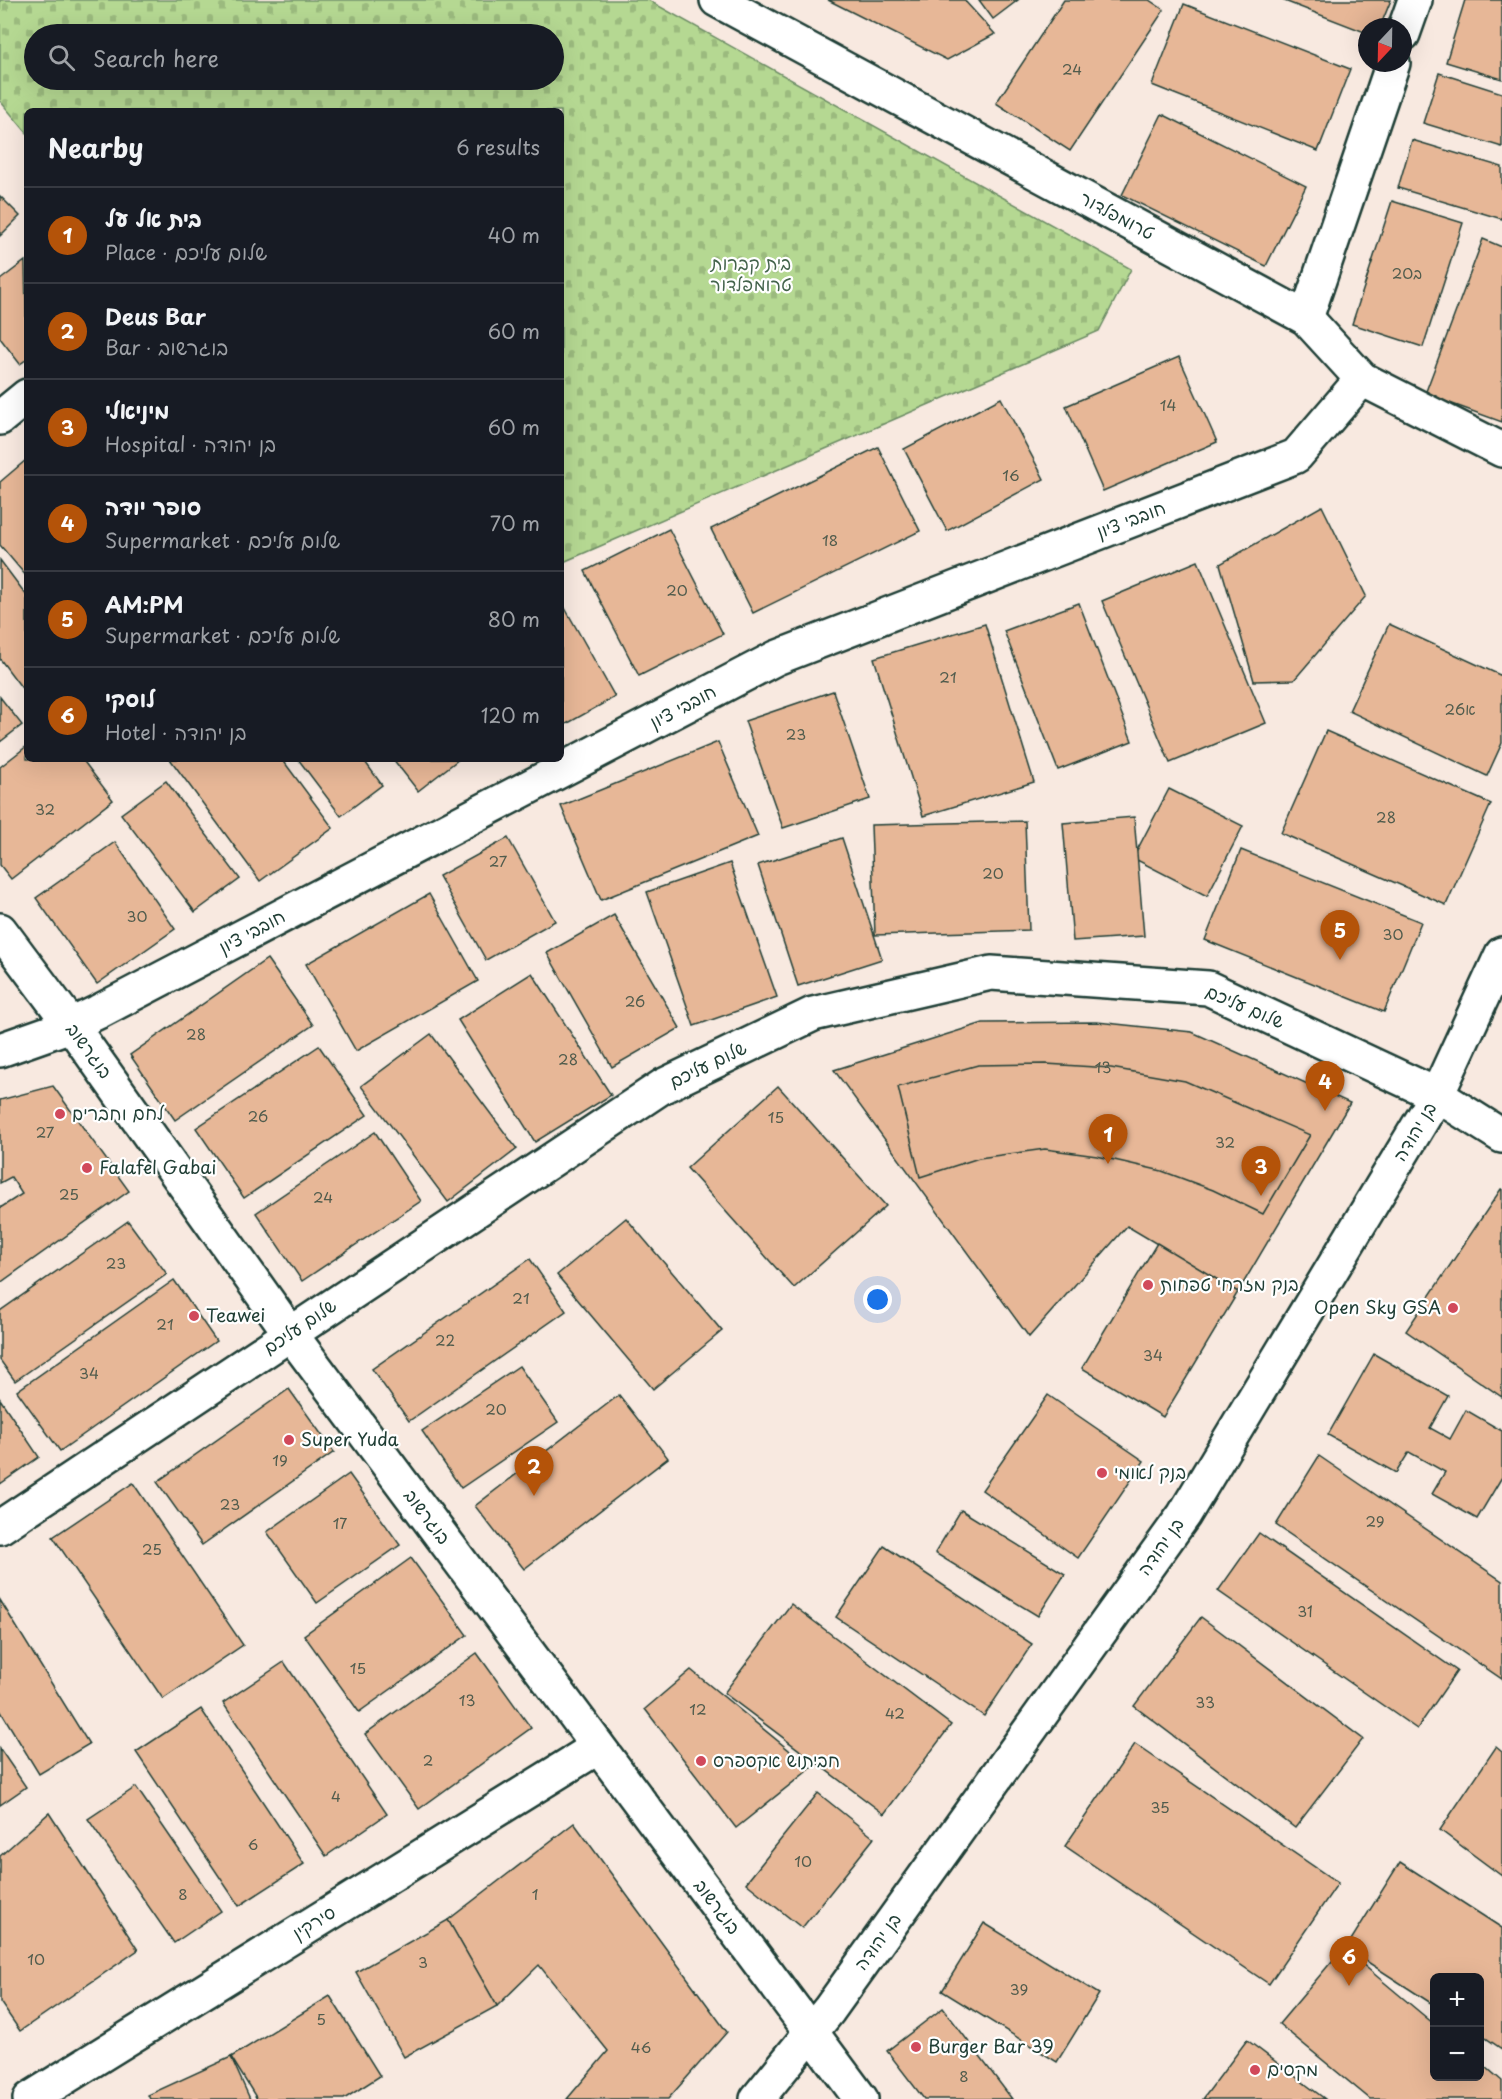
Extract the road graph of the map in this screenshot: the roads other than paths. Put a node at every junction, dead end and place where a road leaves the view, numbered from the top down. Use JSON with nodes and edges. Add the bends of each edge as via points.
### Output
{"nodes":[{"id":1,"x":1415,"y":0,"type":"edge"},
{"id":2,"x":724,"y":1,"type":"edge"},
{"id":3,"x":1409,"y":18,"type":"edge"},
{"id":4,"x":1390,"y":72,"type":"edge"},
{"id":5,"x":1306,"y":318,"type":"junction"},
{"id":6,"x":1362,"y":379,"type":"junction"},
{"id":7,"x":24,"y":398,"type":"edge"},
{"id":8,"x":0,"y":418,"type":"edge"},
{"id":9,"x":1502,"y":450,"type":"edge"},
{"id":10,"x":0,"y":930,"type":"edge"},
{"id":11,"x":1502,"y":954,"type":"edge"},
{"id":12,"x":71,"y":1025,"type":"junction"},
{"id":13,"x":0,"y":1050,"type":"edge"},
{"id":14,"x":1437,"y":1095,"type":"junction"},
{"id":15,"x":1502,"y":1136,"type":"edge"},
{"id":16,"x":290,"y":1333,"type":"junction"},
{"id":17,"x":0,"y":1527,"type":"edge"},
{"id":18,"x":598,"y":1747,"type":"junction"},
{"id":19,"x":812,"y":2034,"type":"junction"},
{"id":20,"x":30,"y":2099,"type":"edge"},
{"id":21,"x":757,"y":2099,"type":"edge"},
{"id":22,"x":861,"y":2099,"type":"edge"}],
"edges":[{"from":1,"to":3,"type":"street"},
{"from":2,"to":5,"type":"street","name":"טרומפלדור"},
{"from":4,"to":5,"type":"street"},
{"from":5,"to":6,"type":"street","name":"טרומפלדור"},
{"from":6,"to":9,"type":"street","name":"טרומפלדור"},
{"from":6,"to":12,"type":"street","name":"חובבי ציון","via":[[1296,456],[776,658]]},
{"from":7,"to":8,"type":"street"},
{"from":10,"to":12,"type":"street","name":"בוגרשוב"},
{"from":11,"to":14,"type":"street","name":"בן יהודה"},
{"from":12,"to":13,"type":"street","name":"חובבי ציון"},
{"from":12,"to":16,"type":"street","name":"בוגרשוב"},
{"from":14,"to":15,"type":"street","name":"שלום עליכם"},
{"from":14,"to":16,"type":"street","name":"שלום עליכם","via":[[1208,988],[991,972],[813,1014],[663,1086]]},
{"from":14,"to":19,"type":"street","name":"בן יהודה","via":[[1184,1515]]},
{"from":16,"to":17,"type":"street","name":"שלום עליכם"},
{"from":16,"to":18,"type":"street","name":"בוגרשוב"},
{"from":18,"to":19,"type":"street","name":"בוגרשוב"},
{"from":18,"to":20,"type":"street","name":"סירקין"},
{"from":19,"to":21,"type":"street","name":"בן יהודה"},
{"from":19,"to":22,"type":"street","name":"בוגרשוב"}]}
